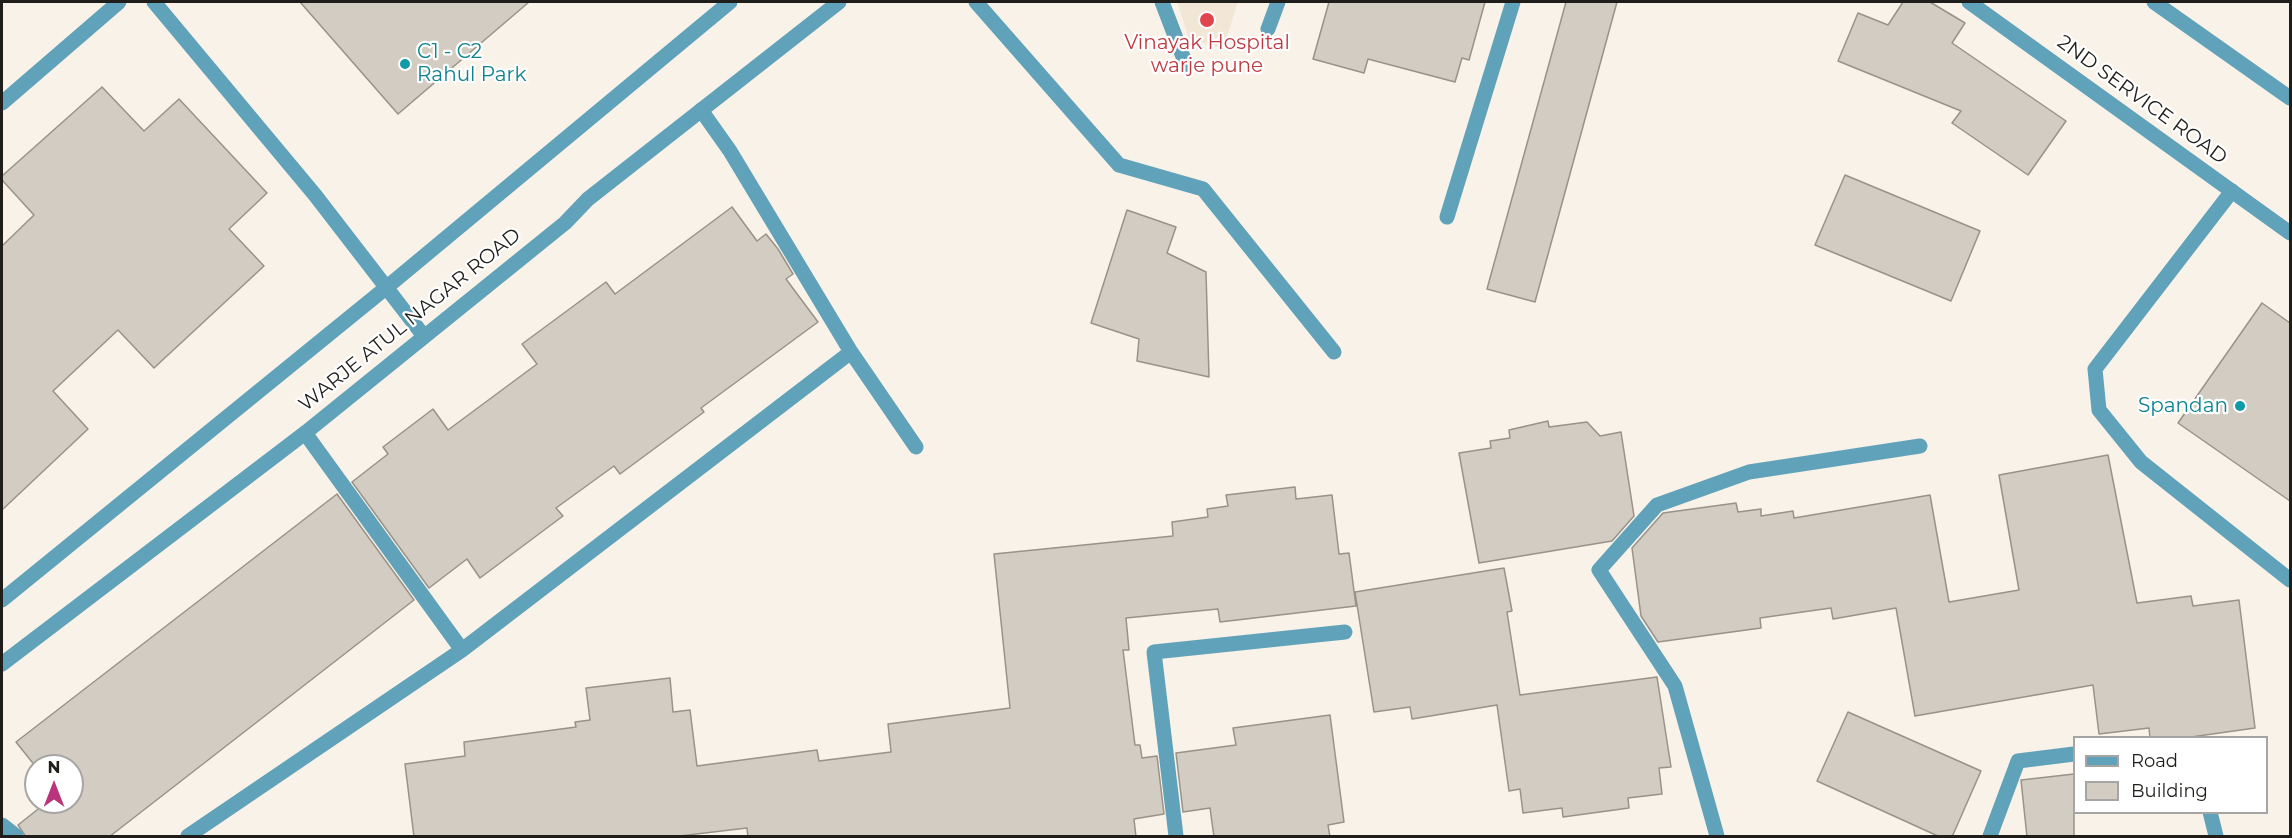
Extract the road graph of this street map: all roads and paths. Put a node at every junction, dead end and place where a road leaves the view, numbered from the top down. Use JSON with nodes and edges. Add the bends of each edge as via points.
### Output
{"nodes":[{"id":1,"x":119,"y":2,"type":"edge"},
{"id":2,"x":154,"y":2,"type":"edge"},
{"id":3,"x":730,"y":2,"type":"edge"},
{"id":4,"x":839,"y":2,"type":"edge"},
{"id":5,"x":976,"y":2,"type":"edge"},
{"id":6,"x":1162,"y":2,"type":"edge"},
{"id":7,"x":1278,"y":2,"type":"edge"},
{"id":8,"x":1513,"y":2,"type":"edge"},
{"id":9,"x":1969,"y":2,"type":"edge"},
{"id":10,"x":2154,"y":2,"type":"edge"},
{"id":11,"x":1268,"y":29,"type":"dead end"},
{"id":12,"x":1187,"y":67,"type":"dead end"},
{"id":13,"x":2290,"y":98,"type":"edge"},
{"id":14,"x":2,"y":103,"type":"edge"},
{"id":15,"x":701,"y":110,"type":"junction"},
{"id":16,"x":2232,"y":191,"type":"junction"},
{"id":17,"x":1447,"y":217,"type":"dead end"},
{"id":18,"x":2290,"y":233,"type":"edge"},
{"id":19,"x":387,"y":287,"type":"junction"},
{"id":20,"x":423,"y":335,"type":"junction"},
{"id":21,"x":851,"y":352,"type":"junction"},
{"id":22,"x":1334,"y":352,"type":"dead end"},
{"id":23,"x":305,"y":433,"type":"junction"},
{"id":24,"x":1920,"y":446,"type":"dead end"},
{"id":25,"x":916,"y":447,"type":"dead end"},
{"id":26,"x":2290,"y":580,"type":"edge"},
{"id":27,"x":2,"y":600,"type":"edge"},
{"id":28,"x":1344,"y":632,"type":"dead end"},
{"id":29,"x":462,"y":650,"type":"junction"},
{"id":30,"x":2,"y":664,"type":"edge"},
{"id":31,"x":2073,"y":754,"type":"edge"},
{"id":32,"x":2210,"y":814,"type":"edge"},
{"id":33,"x":2,"y":825,"type":"edge"},
{"id":34,"x":16,"y":837,"type":"edge"},
{"id":35,"x":188,"y":837,"type":"edge"},
{"id":36,"x":1176,"y":837,"type":"edge"},
{"id":37,"x":1717,"y":837,"type":"edge"},
{"id":38,"x":1990,"y":837,"type":"edge"},
{"id":39,"x":2216,"y":837,"type":"edge"}],
"edges":[{"from":1,"to":14,"type":"street"},
{"from":2,"to":19,"type":"street"},
{"from":3,"to":19,"type":"street","name":"WARJE ATUL NAGAR ROAD"},
{"from":4,"to":15,"type":"street","name":"WARJE ATUL NAGAR ROAD"},
{"from":5,"to":22,"type":"street","via":[[1119,165],[1203,189]]},
{"from":6,"to":12,"type":"street"},
{"from":7,"to":11,"type":"street"},
{"from":8,"to":17,"type":"street"},
{"from":9,"to":16,"type":"street","name":"2ND SERVICE ROAD"},
{"from":10,"to":13,"type":"street"},
{"from":15,"to":20,"type":"street","name":"WARJE ATUL NAGAR ROAD"},
{"from":15,"to":21,"type":"street","via":[[730,151]]},
{"from":16,"to":18,"type":"street","name":"2ND SERVICE ROAD"},
{"from":16,"to":26,"type":"street","via":[[2095,369],[2099,410],[2141,462]]},
{"from":19,"to":20,"type":"street"},
{"from":19,"to":27,"type":"street","name":"WARJE ATUL NAGAR ROAD"},
{"from":20,"to":23,"type":"street","name":"WARJE ATUL NAGAR ROAD"},
{"from":21,"to":25,"type":"street"},
{"from":21,"to":29,"type":"street"},
{"from":23,"to":29,"type":"street"},
{"from":23,"to":30,"type":"street","name":"WARJE ATUL NAGAR ROAD"},
{"from":24,"to":37,"type":"street","via":[[1749,472],[1657,506],[1599,570],[1675,686]]},
{"from":28,"to":36,"type":"street","via":[[1154,652]]},
{"from":29,"to":35,"type":"street"},
{"from":31,"to":38,"type":"street","via":[[2018,761]]},
{"from":32,"to":39,"type":"street"},
{"from":33,"to":34,"type":"street"}]}
